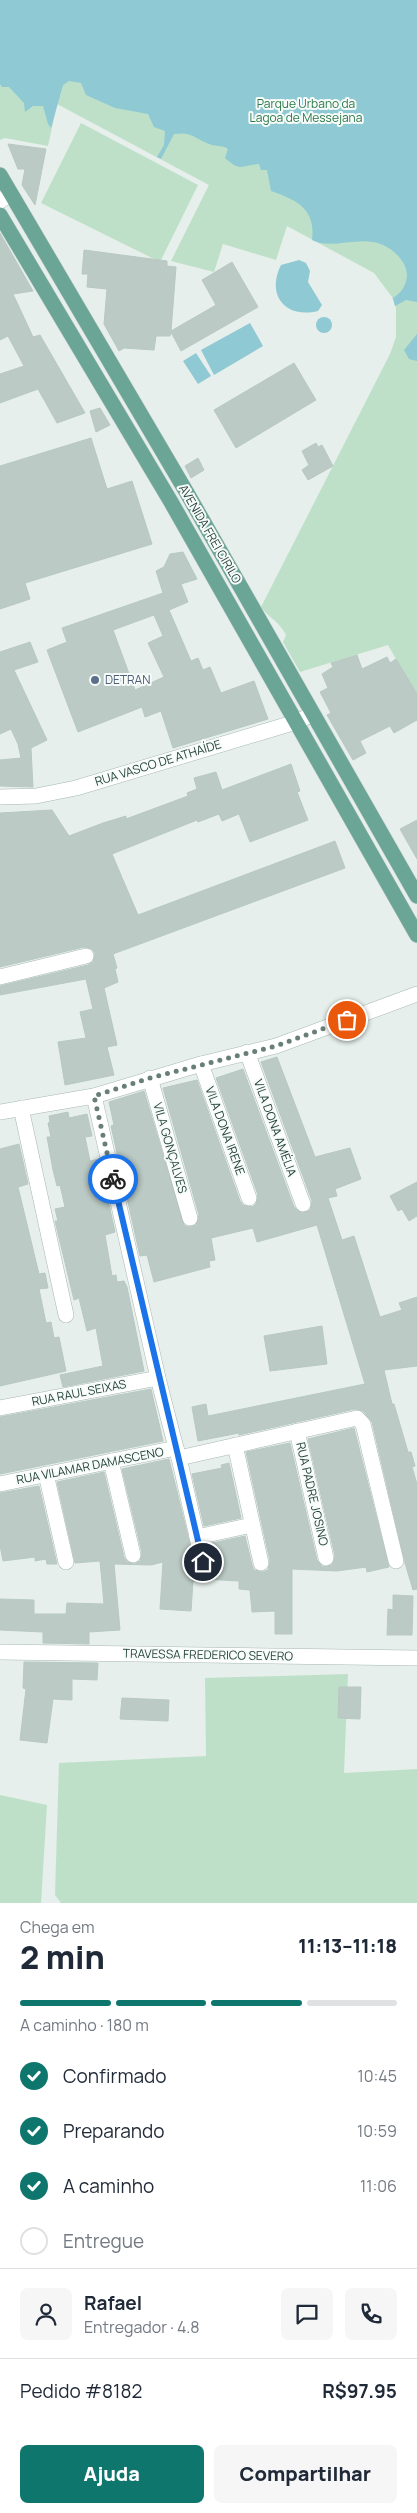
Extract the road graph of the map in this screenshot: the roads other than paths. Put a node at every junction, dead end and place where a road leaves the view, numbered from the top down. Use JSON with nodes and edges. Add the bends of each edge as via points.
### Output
{"nodes":[{"id":1,"x":0,"y":175,"type":"edge"},
{"id":2,"x":5,"y":197,"type":"edge"},
{"id":3,"x":0,"y":215,"type":"edge"},
{"id":4,"x":313,"y":714,"type":"junction"},
{"id":5,"x":296,"y":722,"type":"junction"},
{"id":6,"x":0,"y":797,"type":"edge"},
{"id":7,"x":417,"y":896,"type":"edge"},
{"id":8,"x":417,"y":935,"type":"edge"},
{"id":9,"x":86,"y":956,"type":"dead end"},
{"id":10,"x":0,"y":978,"type":"edge"},
{"id":11,"x":417,"y":994,"type":"edge"},
{"id":12,"x":247,"y":1052,"type":"junction"},
{"id":13,"x":201,"y":1064,"type":"junction"},
{"id":14,"x":150,"y":1078,"type":"junction"},
{"id":15,"x":94,"y":1096,"type":"junction"},
{"id":16,"x":21,"y":1108,"type":"junction"},
{"id":17,"x":0,"y":1112,"type":"edge"},
{"id":18,"x":249,"y":1198,"type":"dead end"},
{"id":19,"x":303,"y":1204,"type":"dead end"},
{"id":20,"x":190,"y":1218,"type":"dead end"},
{"id":21,"x":66,"y":1315,"type":"dead end"},
{"id":22,"x":158,"y":1378,"type":"junction"},
{"id":23,"x":0,"y":1408,"type":"edge"},
{"id":24,"x":297,"y":1431,"type":"junction"},
{"id":25,"x":235,"y":1445,"type":"junction"},
{"id":26,"x":178,"y":1453,"type":"junction"},
{"id":27,"x":112,"y":1462,"type":"junction"},
{"id":28,"x":46,"y":1474,"type":"junction"},
{"id":29,"x":0,"y":1484,"type":"edge"},
{"id":30,"x":252,"y":1525,"type":"junction"},
{"id":31,"x":197,"y":1537,"type":"junction"},
{"id":32,"x":133,"y":1556,"type":"dead end"},
{"id":33,"x":326,"y":1558,"type":"dead end"},
{"id":34,"x":396,"y":1561,"type":"dead end"},
{"id":35,"x":66,"y":1562,"type":"dead end"},
{"id":36,"x":203,"y":1562,"type":"dead end"},
{"id":37,"x":261,"y":1563,"type":"dead end"},
{"id":38,"x":0,"y":1652,"type":"edge"},
{"id":39,"x":417,"y":1658,"type":"edge"}],
"edges":[{"from":1,"to":2,"type":"main road","name":"AVENIDA FREI CIRILO"},
{"from":2,"to":4,"type":"main road","name":"AVENIDA FREI CIRILO","via":[[187,493]]},
{"from":3,"to":5,"type":"main road","name":"AVENIDA FREI CIRILO","via":[[171,502]]},
{"from":4,"to":5,"type":"street","name":"RUA VASCO DE ATHAÍDE"},
{"from":4,"to":7,"type":"main road","name":"AVENIDA FREI CIRILO"},
{"from":5,"to":6,"type":"street","name":"RUA VASCO DE ATHAÍDE","via":[[76,788],[36,796]]},
{"from":5,"to":8,"type":"main road","name":"AVENIDA FREI CIRILO"},
{"from":9,"to":10,"type":"street"},
{"from":11,"to":12,"type":"street","via":[[276,1046]]},
{"from":12,"to":13,"type":"street"},
{"from":12,"to":19,"type":"street","name":"VILA DONA AMÉLIA"},
{"from":13,"to":14,"type":"street"},
{"from":13,"to":18,"type":"street","name":"VILA DONA IRENE"},
{"from":14,"to":15,"type":"street"},
{"from":14,"to":20,"type":"street","name":"VILA GONÇALVES"},
{"from":15,"to":16,"type":"street"},
{"from":15,"to":22,"type":"street"},
{"from":16,"to":17,"type":"street"},
{"from":16,"to":21,"type":"street"},
{"from":22,"to":23,"type":"street","name":"RUA RAUL SEIXAS"},
{"from":22,"to":26,"type":"street"},
{"from":24,"to":25,"type":"street","name":"RUA VILAMAR DAMASCENO"},
{"from":24,"to":33,"type":"street","name":"RUA PADRE JOSINO"},
{"from":24,"to":34,"type":"street","name":"RUA VILAMAR DAMASCENO","via":[[349,1420],[359,1419],[363,1424]]},
{"from":25,"to":26,"type":"street","name":"RUA VILAMAR DAMASCENO"},
{"from":25,"to":30,"type":"street"},
{"from":26,"to":27,"type":"street","name":"RUA VILAMAR DAMASCENO"},
{"from":26,"to":31,"type":"street"},
{"from":27,"to":28,"type":"street","name":"RUA VILAMAR DAMASCENO"},
{"from":27,"to":32,"type":"street"},
{"from":28,"to":29,"type":"street","name":"RUA VILAMAR DAMASCENO"},
{"from":28,"to":35,"type":"street"},
{"from":30,"to":31,"type":"street"},
{"from":30,"to":37,"type":"street"},
{"from":31,"to":36,"type":"street"},
{"from":38,"to":39,"type":"street","name":"TRAVESSA FREDERICO SEVERO"}]}
